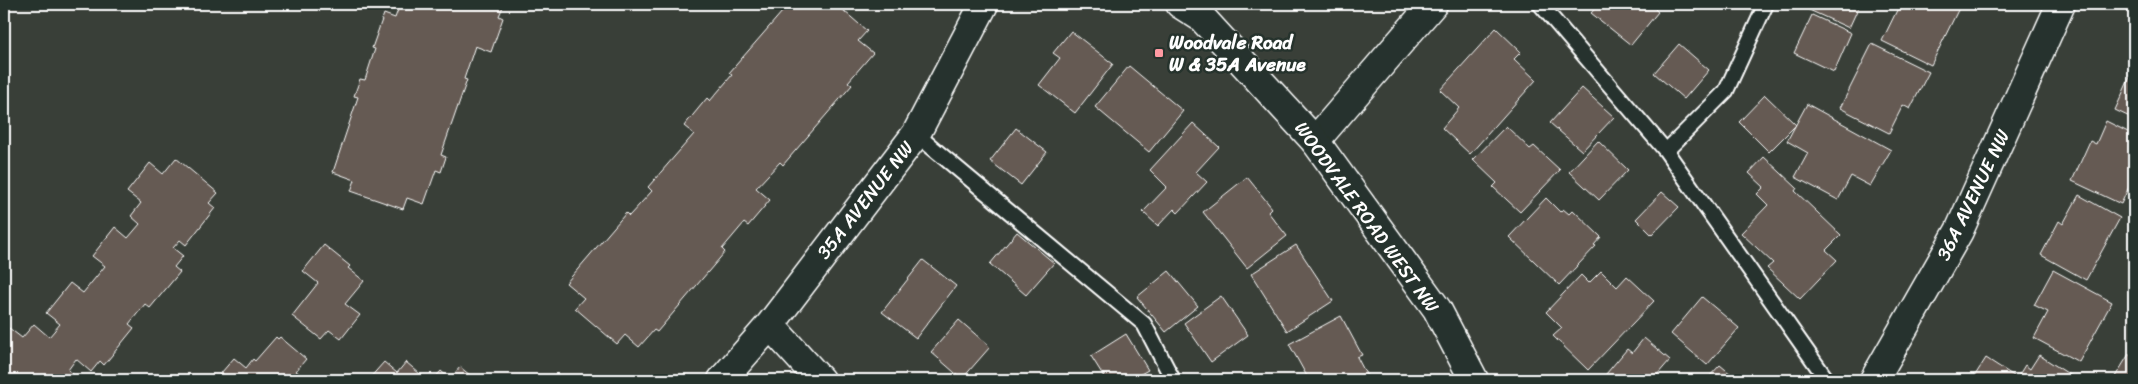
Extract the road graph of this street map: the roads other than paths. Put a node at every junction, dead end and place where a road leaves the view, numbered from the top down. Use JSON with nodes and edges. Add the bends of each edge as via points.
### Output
{"nodes":[{"id":1,"x":984,"y":4,"type":"edge"},
{"id":2,"x":1180,"y":4,"type":"edge"},
{"id":3,"x":1432,"y":4,"type":"edge"},
{"id":4,"x":1540,"y":4,"type":"edge"},
{"id":5,"x":1766,"y":4,"type":"edge"},
{"id":6,"x":2061,"y":4,"type":"edge"},
{"id":7,"x":916,"y":134,"type":"junction"},
{"id":8,"x":1315,"y":141,"type":"junction"},
{"id":9,"x":1666,"y":151,"type":"junction"},
{"id":10,"x":770,"y":325,"type":"junction"},
{"id":11,"x":722,"y":380,"type":"edge"},
{"id":12,"x":820,"y":380,"type":"edge"},
{"id":13,"x":1172,"y":380,"type":"edge"},
{"id":14,"x":1474,"y":380,"type":"edge"},
{"id":15,"x":1826,"y":380,"type":"edge"},
{"id":16,"x":1874,"y":380,"type":"edge"}],
"edges":[{"from":1,"to":7,"type":"street","name":"35A AVENUE NW"},
{"from":2,"to":8,"type":"street","name":"WOODVALE ROAD WEST NW","via":[[1202,18]]},
{"from":3,"to":8,"type":"street"},
{"from":4,"to":9,"type":"lane"},
{"from":5,"to":9,"type":"lane","via":[[1726,91]]},
{"from":6,"to":16,"type":"street","name":"36A AVENUE NW","via":[[1960,230]]},
{"from":7,"to":10,"type":"street","name":"35A AVENUE NW"},
{"from":7,"to":13,"type":"lane","via":[[1144,324]]},
{"from":8,"to":14,"type":"street","name":"WOODVALE ROAD WEST NW","via":[[1437,309]]},
{"from":9,"to":15,"type":"lane"},
{"from":10,"to":11,"type":"street","name":"35A AVENUE NW"},
{"from":10,"to":12,"type":"street"}]}
